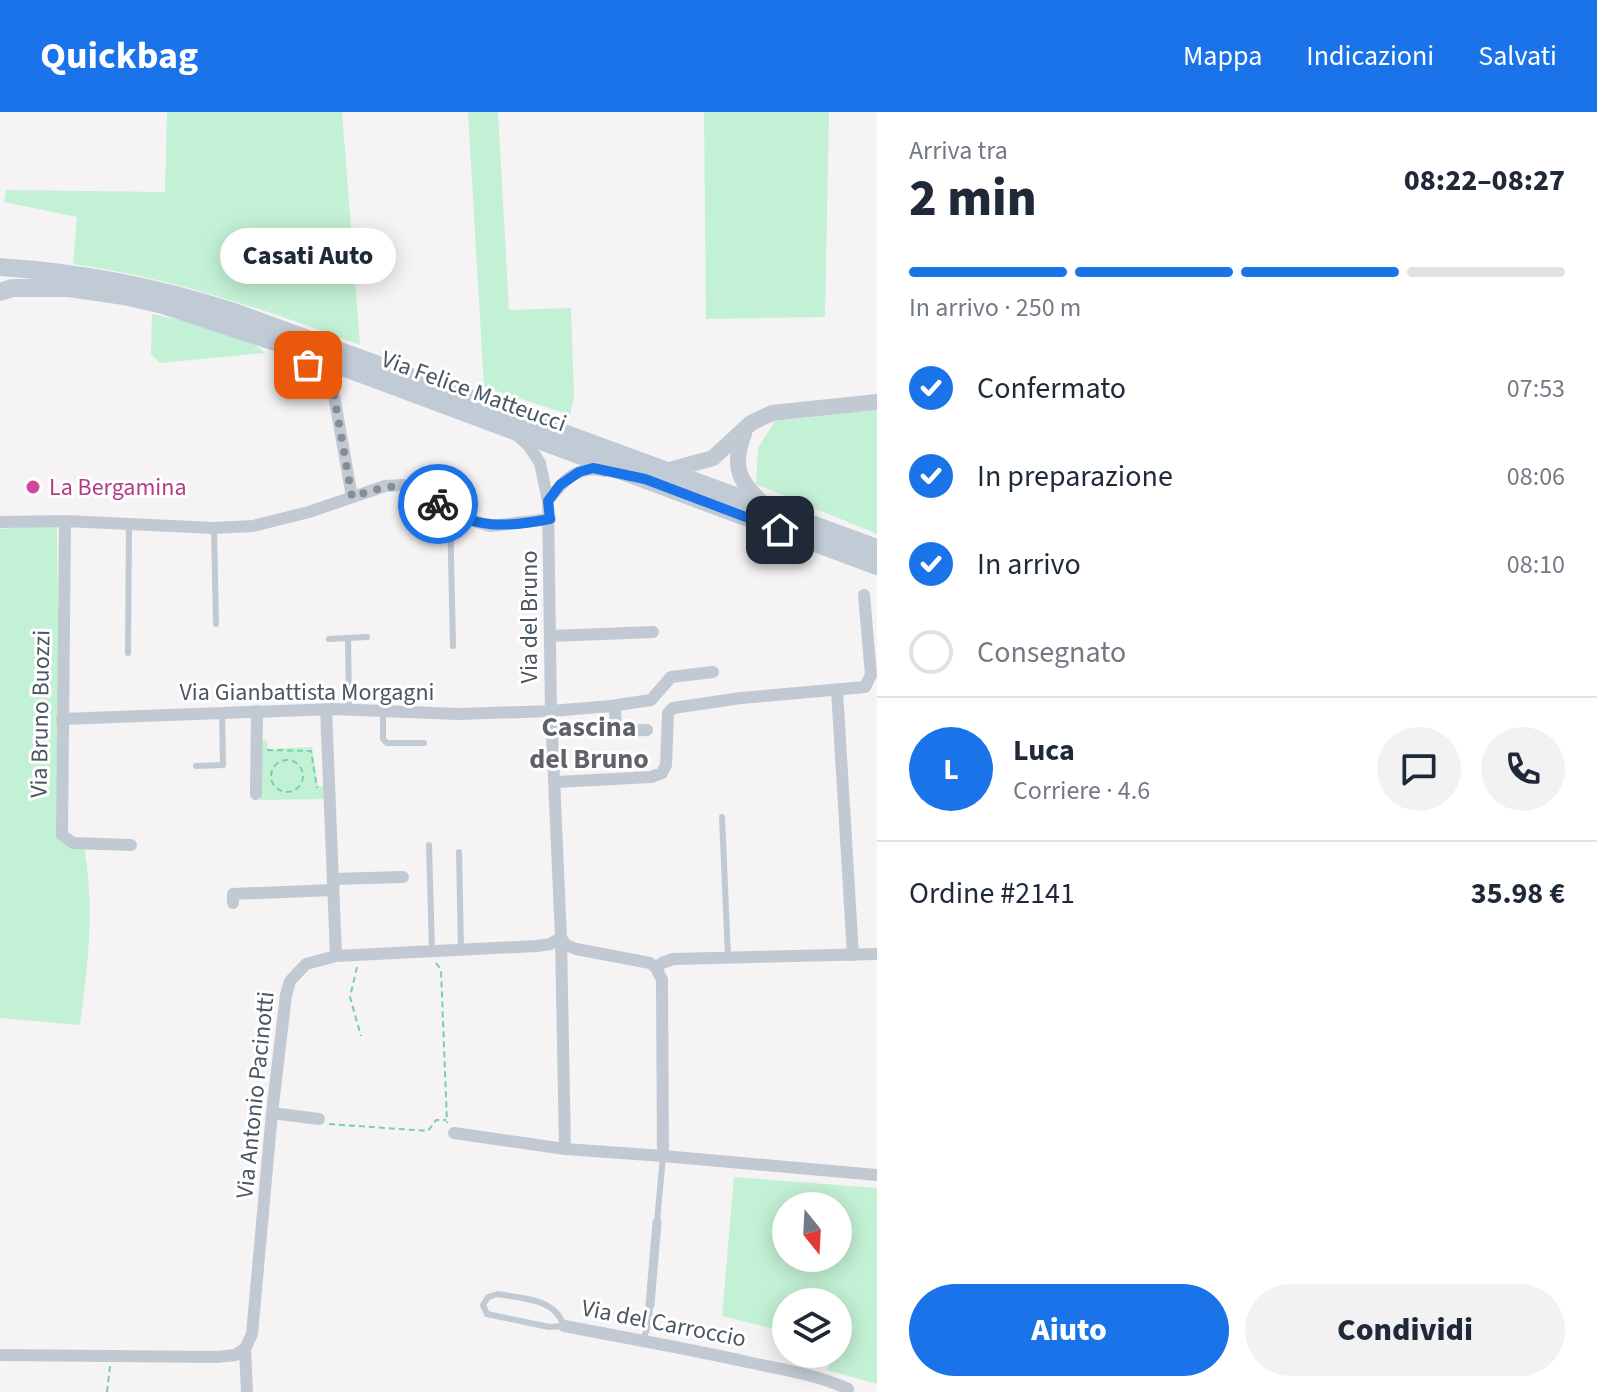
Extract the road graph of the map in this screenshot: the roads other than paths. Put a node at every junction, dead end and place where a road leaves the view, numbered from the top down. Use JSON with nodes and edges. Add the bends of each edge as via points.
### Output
{"nodes":[{"id":1,"x":0,"y":267,"type":"edge"},
{"id":2,"x":0,"y":292,"type":"edge"},
{"id":3,"x":281,"y":344,"type":"junction"},
{"id":4,"x":877,"y":402,"type":"edge"},
{"id":5,"x":751,"y":423,"type":"junction"},
{"id":6,"x":512,"y":431,"type":"junction"},
{"id":7,"x":666,"y":471,"type":"junction"},
{"id":8,"x":645,"y":479,"type":"junction"},
{"id":9,"x":352,"y":497,"type":"junction"},
{"id":10,"x":548,"y":501,"type":"junction"},
{"id":11,"x":765,"y":505,"type":"junction"},
{"id":12,"x":450,"y":513,"type":"junction"},
{"id":13,"x":550,"y":519,"type":"junction"},
{"id":14,"x":65,"y":521,"type":"junction"},
{"id":15,"x":0,"y":522,"type":"edge"},
{"id":16,"x":129,"y":524,"type":"junction"},
{"id":17,"x":214,"y":528,"type":"junction"},
{"id":18,"x":877,"y":548,"type":"edge"},
{"id":19,"x":877,"y":566,"type":"edge"},
{"id":20,"x":864,"y":595,"type":"dead end"},
{"id":21,"x":216,"y":624,"type":"dead end"},
{"id":22,"x":653,"y":632,"type":"dead end"},
{"id":23,"x":551,"y":636,"type":"junction"},
{"id":24,"x":367,"y":637,"type":"dead end"},
{"id":25,"x":348,"y":638,"type":"junction"},
{"id":26,"x":329,"y":639,"type":"dead end"},
{"id":27,"x":453,"y":646,"type":"dead end"},
{"id":28,"x":128,"y":653,"type":"dead end"},
{"id":29,"x":713,"y":672,"type":"dead end"},
{"id":30,"x":837,"y":690,"type":"junction"},
{"id":31,"x":611,"y":706,"type":"junction"},
{"id":32,"x":326,"y":709,"type":"junction"},
{"id":33,"x":349,"y":709,"type":"junction"},
{"id":34,"x":257,"y":711,"type":"junction"},
{"id":35,"x":551,"y":711,"type":"junction"},
{"id":36,"x":222,"y":712,"type":"junction"},
{"id":37,"x":383,"y":713,"type":"junction"},
{"id":38,"x":62,"y":719,"type":"junction"},
{"id":39,"x":647,"y":730,"type":"dead end"},
{"id":40,"x":424,"y":743,"type":"dead end"},
{"id":41,"x":196,"y":766,"type":"dead end"},
{"id":42,"x":556,"y":782,"type":"junction"},
{"id":43,"x":256,"y":794,"type":"dead end"},
{"id":44,"x":722,"y":817,"type":"dead end"},
{"id":45,"x":131,"y":845,"type":"dead end"},
{"id":46,"x":429,"y":845,"type":"dead end"},
{"id":47,"x":459,"y":852,"type":"dead end"},
{"id":48,"x":403,"y":877,"type":"dead end"},
{"id":49,"x":333,"y":885,"type":"junction"},
{"id":50,"x":233,"y":903,"type":"dead end"},
{"id":51,"x":561,"y":938,"type":"junction"},
{"id":52,"x":461,"y":950,"type":"junction"},
{"id":53,"x":432,"y":951,"type":"junction"},
{"id":54,"x":877,"y":954,"type":"edge"},
{"id":55,"x":853,"y":955,"type":"junction"},
{"id":56,"x":336,"y":956,"type":"junction"},
{"id":57,"x":728,"y":957,"type":"junction"},
{"id":58,"x":656,"y":968,"type":"junction"},
{"id":59,"x":272,"y":1113,"type":"junction"},
{"id":60,"x":319,"y":1119,"type":"road end"},
{"id":61,"x":454,"y":1133,"type":"road end"},
{"id":62,"x":565,"y":1149,"type":"junction"},
{"id":63,"x":663,"y":1156,"type":"junction"},
{"id":64,"x":877,"y":1175,"type":"edge"},
{"id":65,"x":657,"y":1222,"type":"joint"},
{"id":66,"x":650,"y":1305,"type":"joint"},
{"id":67,"x":564,"y":1326,"type":"junction"},
{"id":68,"x":643,"y":1341,"type":"junction"},
{"id":69,"x":245,"y":1349,"type":"junction"},
{"id":70,"x":0,"y":1355,"type":"edge"},
{"id":71,"x":848,"y":1391,"type":"edge"},
{"id":72,"x":247,"y":1392,"type":"edge"}],
"edges":[{"from":1,"to":7,"type":"main road","name":"Via Felice Matteucci","via":[[68,272],[170,292]]},
{"from":2,"to":3,"type":"main road","name":"Via Felice Matteucci","via":[[69,288],[112,293]]},
{"from":3,"to":6,"type":"main road","name":"Via Felice Matteucci"},
{"from":3,"to":9,"type":"street","via":[[325,373],[332,384]]},
{"from":4,"to":5,"type":"street","via":[[772,413]]},
{"from":5,"to":7,"type":"street","via":[[713,458]]},
{"from":5,"to":11,"type":"street","via":[[737,452],[737,468]]},
{"from":6,"to":8,"type":"main road","name":"Via Felice Matteucci"},
{"from":6,"to":10,"type":"street","name":"Via del Bruno","via":[[540,463]]},
{"from":7,"to":11,"type":"main road","name":"Via Felice Matteucci"},
{"from":8,"to":10,"type":"street","via":[[593,468],[567,478]]},
{"from":8,"to":19,"type":"main road","name":"Via Felice Matteucci"},
{"from":9,"to":12,"type":"street","via":[[403,485]]},
{"from":9,"to":17,"type":"street","via":[[276,521]]},
{"from":10,"to":13,"type":"street","name":"Via del Bruno"},
{"from":11,"to":18,"type":"main road","name":"Via Felice Matteucci"},
{"from":12,"to":13,"type":"street","via":[[490,526]]},
{"from":12,"to":27,"type":"lane"},
{"from":13,"to":23,"type":"street","name":"Via del Bruno"},
{"from":14,"to":15,"type":"street"},
{"from":14,"to":16,"type":"street"},
{"from":14,"to":38,"type":"street","name":"Via Bruno Buozzi"},
{"from":16,"to":17,"type":"street"},
{"from":16,"to":28,"type":"lane"},
{"from":17,"to":21,"type":"lane"},
{"from":20,"to":30,"type":"street","via":[[871,679],[865,687]]},
{"from":22,"to":23,"type":"street"},
{"from":23,"to":35,"type":"street","name":"Via del Bruno"},
{"from":24,"to":25,"type":"lane"},
{"from":25,"to":26,"type":"lane"},
{"from":25,"to":33,"type":"lane"},
{"from":29,"to":31,"type":"street","name":"Via Gianbattista Morgagni","via":[[671,677],[651,700]]},
{"from":30,"to":42,"type":"street","via":[[673,708],[668,713],[662,773]]},
{"from":30,"to":55,"type":"street"},
{"from":31,"to":35,"type":"street","name":"Via Gianbattista Morgagni"},
{"from":31,"to":39,"type":"street","via":[[616,728]]},
{"from":32,"to":33,"type":"street","name":"Via Gianbattista Morgagni"},
{"from":32,"to":34,"type":"street","name":"Via Gianbattista Morgagni"},
{"from":32,"to":49,"type":"street"},
{"from":33,"to":37,"type":"street","name":"Via Gianbattista Morgagni"},
{"from":34,"to":36,"type":"street","name":"Via Gianbattista Morgagni"},
{"from":34,"to":43,"type":"street"},
{"from":35,"to":37,"type":"street","name":"Via Gianbattista Morgagni"},
{"from":35,"to":42,"type":"street","name":"Via del Bruno"},
{"from":36,"to":38,"type":"street","name":"Via Gianbattista Morgagni"},
{"from":36,"to":41,"type":"lane","via":[[223,765]]},
{"from":37,"to":40,"type":"lane","via":[[387,743]]},
{"from":38,"to":45,"type":"street","name":"Via Bruno Buozzi","via":[[62,835],[73,843]]},
{"from":42,"to":51,"type":"street","name":"Via del Bruno"},
{"from":44,"to":57,"type":"lane"},
{"from":46,"to":53,"type":"lane"},
{"from":47,"to":52,"type":"lane"},
{"from":48,"to":49,"type":"street"},
{"from":49,"to":50,"type":"street","via":[[233,894]]},
{"from":49,"to":56,"type":"street"},
{"from":51,"to":52,"type":"street","name":"Via Antonio Pacinotti","via":[[537,946]]},
{"from":51,"to":58,"type":"street","via":[[576,949]]},
{"from":51,"to":62,"type":"street","name":"Via del Bruno"},
{"from":52,"to":53,"type":"street","name":"Via Antonio Pacinotti"},
{"from":53,"to":56,"type":"street","name":"Via Antonio Pacinotti"},
{"from":54,"to":55,"type":"street"},
{"from":55,"to":57,"type":"street"},
{"from":56,"to":59,"type":"street","name":"Via Antonio Pacinotti","via":[[306,964],[290,981]]},
{"from":57,"to":58,"type":"street","via":[[673,959]]},
{"from":58,"to":63,"type":"street","via":[[662,980]]},
{"from":59,"to":60,"type":"street"},
{"from":59,"to":69,"type":"street","name":"Via Antonio Pacinotti","via":[[252,1334]]},
{"from":61,"to":62,"type":"street"},
{"from":62,"to":63,"type":"street"},
{"from":63,"to":64,"type":"street"},
{"from":63,"to":65,"type":"lane"},
{"from":65,"to":66,"type":"street"},
{"from":66,"to":68,"type":"lane"},
{"from":67,"to":67,"type":"lane","via":[[549,1304],[498,1294],[483,1305],[487,1314]]},
{"from":67,"to":68,"type":"street","name":"Via del Carroccio"},
{"from":68,"to":71,"type":"street","name":"Via del Carroccio","via":[[803,1375]]},
{"from":69,"to":70,"type":"street","via":[[217,1357]]},
{"from":69,"to":72,"type":"street","name":"Via Antonio Pacinotti"}]}
